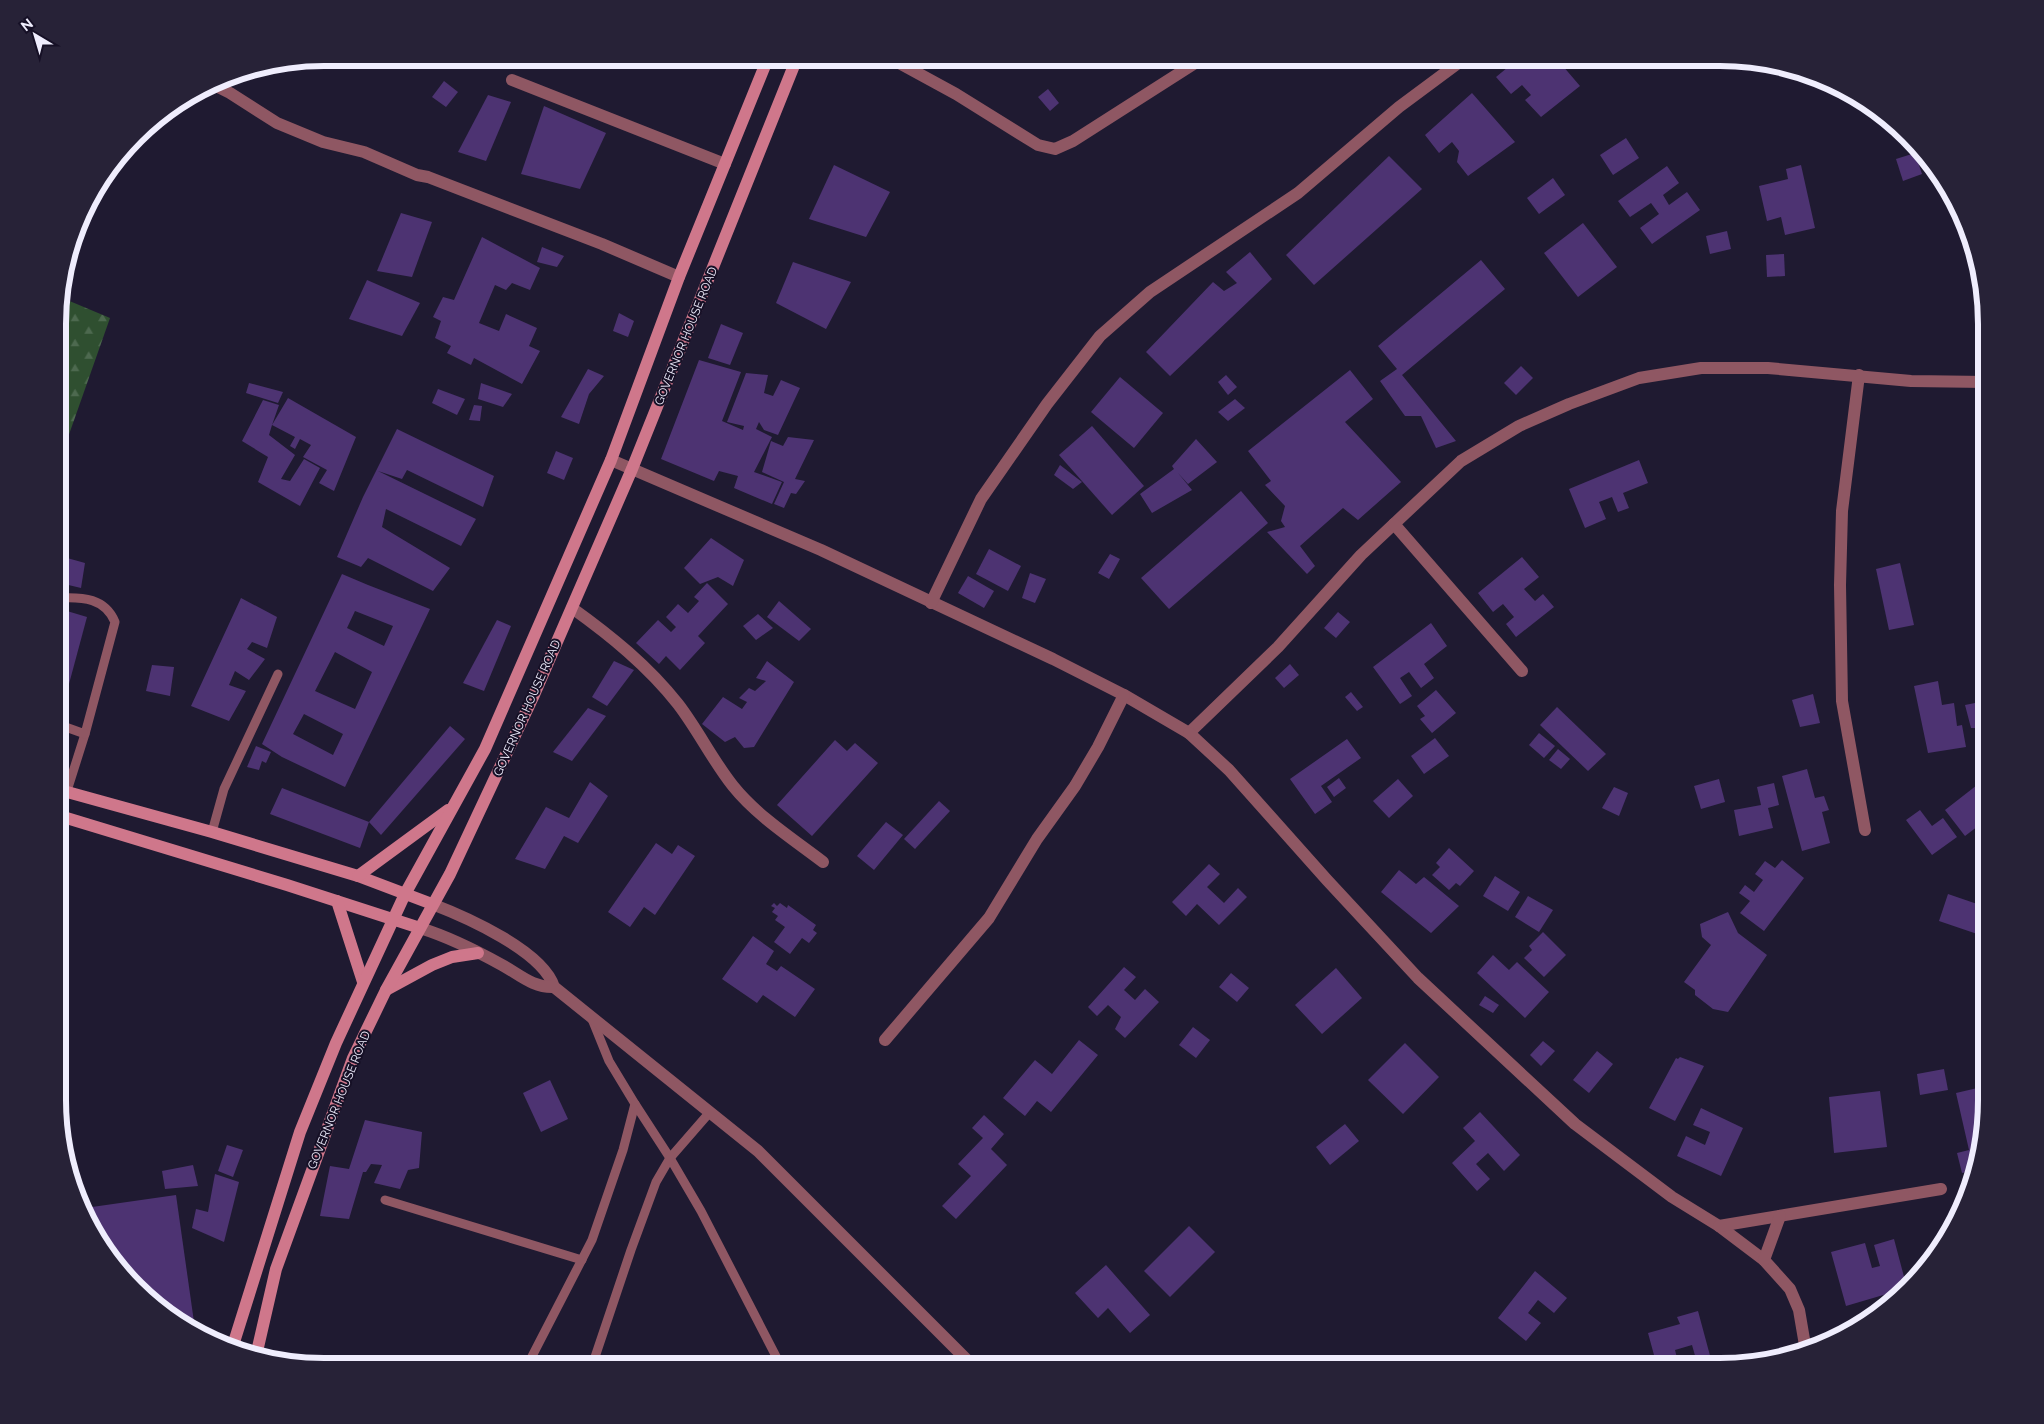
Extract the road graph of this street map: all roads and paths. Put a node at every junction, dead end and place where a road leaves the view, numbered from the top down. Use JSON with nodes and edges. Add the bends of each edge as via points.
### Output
{"nodes":[{"id":1,"x":765,"y":66,"type":"edge"},
{"id":2,"x":794,"y":66,"type":"edge"},
{"id":3,"x":905,"y":66,"type":"edge"},
{"id":4,"x":1190,"y":66,"type":"edge"},
{"id":5,"x":1454,"y":66,"type":"edge"},
{"id":6,"x":512,"y":80,"type":"dead end"},
{"id":7,"x":221,"y":88,"type":"edge"},
{"id":8,"x":725,"y":164,"type":"junction"},
{"id":9,"x":679,"y":277,"type":"junction"},
{"id":10,"x":1859,"y":375,"type":"junction"},
{"id":11,"x":1978,"y":382,"type":"edge"},
{"id":12,"x":611,"y":460,"type":"junction"},
{"id":13,"x":632,"y":469,"type":"junction"},
{"id":14,"x":1394,"y":524,"type":"junction"},
{"id":15,"x":66,"y":598,"type":"edge"},
{"id":16,"x":931,"y":603,"type":"junction"},
{"id":17,"x":572,"y":608,"type":"junction"},
{"id":18,"x":1522,"y":671,"type":"dead end"},
{"id":19,"x":278,"y":674,"type":"dead end"},
{"id":20,"x":1124,"y":695,"type":"junction"},
{"id":21,"x":66,"y":727,"type":"edge"},
{"id":22,"x":1189,"y":733,"type":"junction"},
{"id":23,"x":85,"y":734,"type":"junction"},
{"id":24,"x":66,"y":786,"type":"edge"},
{"id":25,"x":66,"y":792,"type":"edge"},
{"id":26,"x":452,"y":807,"type":"junction"},
{"id":27,"x":66,"y":817,"type":"edge"},
{"id":28,"x":1865,"y":830,"type":"dead end"},
{"id":29,"x":212,"y":832,"type":"junction"},
{"id":30,"x":823,"y":862,"type":"dead end"},
{"id":31,"x":358,"y":876,"type":"junction"},
{"id":32,"x":405,"y":894,"type":"junction"},
{"id":33,"x":337,"y":901,"type":"junction"},
{"id":34,"x":432,"y":904,"type":"junction"},
{"id":35,"x":394,"y":918,"type":"junction"},
{"id":36,"x":420,"y":928,"type":"junction"},
{"id":37,"x":478,"y":953,"type":"junction"},
{"id":38,"x":363,"y":982,"type":"junction"},
{"id":39,"x":554,"y":987,"type":"junction"},
{"id":40,"x":386,"y":990,"type":"junction"},
{"id":41,"x":590,"y":1015,"type":"junction"},
{"id":42,"x":885,"y":1040,"type":"dead end"},
{"id":43,"x":634,"y":1104,"type":"junction"},
{"id":44,"x":710,"y":1112,"type":"junction"},
{"id":45,"x":670,"y":1158,"type":"junction"},
{"id":46,"x":1941,"y":1188,"type":"dead end"},
{"id":47,"x":386,"y":1200,"type":"dead end"},
{"id":48,"x":1780,"y":1216,"type":"junction"},
{"id":49,"x":1719,"y":1226,"type":"junction"},
{"id":50,"x":582,"y":1260,"type":"junction"},
{"id":51,"x":1764,"y":1260,"type":"junction"},
{"id":52,"x":235,"y":1341,"type":"edge"},
{"id":53,"x":1805,"y":1343,"type":"edge"},
{"id":54,"x":258,"y":1349,"type":"edge"},
{"id":55,"x":531,"y":1358,"type":"edge"},
{"id":56,"x":595,"y":1358,"type":"edge"},
{"id":57,"x":776,"y":1358,"type":"edge"},
{"id":58,"x":966,"y":1358,"type":"edge"}],
"edges":[{"from":1,"to":8,"type":"main road","name":"GOVERNOR HOUSE ROAD"},
{"from":2,"to":13,"type":"main road","name":"GOVERNOR HOUSE ROAD"},
{"from":3,"to":4,"type":"street","via":[[1038,145],[1055,149],[1073,141]]},
{"from":5,"to":16,"type":"street","via":[[1399,107],[1298,194],[1150,292],[1100,336],[1047,404],[981,499]]},
{"from":6,"to":8,"type":"street"},
{"from":7,"to":9,"type":"street","via":[[277,123],[323,142],[364,152]]},
{"from":8,"to":9,"type":"main road","name":"GOVERNOR HOUSE ROAD"},
{"from":9,"to":12,"type":"main road","name":"GOVERNOR HOUSE ROAD"},
{"from":10,"to":11,"type":"street"},
{"from":10,"to":14,"type":"street","via":[[1768,368],[1701,368],[1639,378],[1519,426],[1461,461]]},
{"from":10,"to":28,"type":"street","via":[[1842,511],[1840,585],[1842,702]]},
{"from":12,"to":13,"type":"street"},
{"from":12,"to":26,"type":"main road","name":"GOVERNOR HOUSE ROAD","via":[[485,749]]},
{"from":13,"to":16,"type":"street","via":[[821,550]]},
{"from":13,"to":17,"type":"main road","name":"GOVERNOR HOUSE ROAD"},
{"from":14,"to":18,"type":"street"},
{"from":14,"to":22,"type":"street","via":[[1361,555],[1278,647]]},
{"from":15,"to":23,"type":"lane","via":[[84,598],[100,603],[111,612],[116,622]]},
{"from":16,"to":20,"type":"street"},
{"from":17,"to":30,"type":"street","via":[[638,660],[678,704],[733,786],[769,821]]},
{"from":17,"to":34,"type":"main road","name":"GOVERNOR HOUSE ROAD","via":[[450,874]]},
{"from":19,"to":29,"type":"lane","via":[[224,789]]},
{"from":20,"to":22,"type":"street"},
{"from":20,"to":42,"type":"street","via":[[1075,786],[1037,839],[989,918]]},
{"from":21,"to":23,"type":"lane"},
{"from":22,"to":49,"type":"street","via":[[1229,770],[1418,978],[1567,1118],[1672,1197]]},
{"from":23,"to":24,"type":"lane"},
{"from":25,"to":29,"type":"main road"},
{"from":26,"to":31,"type":"main road"},
{"from":26,"to":32,"type":"main road","name":"GOVERNOR HOUSE ROAD"},
{"from":27,"to":33,"type":"main road"},
{"from":29,"to":31,"type":"main road"},
{"from":31,"to":32,"type":"main road"},
{"from":32,"to":34,"type":"main road"},
{"from":32,"to":35,"type":"main road","name":"GOVERNOR HOUSE ROAD"},
{"from":33,"to":35,"type":"main road"},
{"from":33,"to":38,"type":"main road"},
{"from":34,"to":36,"type":"main road","name":"GOVERNOR HOUSE ROAD"},
{"from":34,"to":39,"type":"street","via":[[471,919],[505,938],[547,970]]},
{"from":35,"to":36,"type":"main road"},
{"from":35,"to":38,"type":"main road","name":"GOVERNOR HOUSE ROAD"},
{"from":36,"to":37,"type":"street","via":[[447,936]]},
{"from":36,"to":40,"type":"main road","name":"GOVERNOR HOUSE ROAD"},
{"from":37,"to":39,"type":"street","via":[[535,985]]},
{"from":37,"to":40,"type":"main road","via":[[432,965]]},
{"from":38,"to":52,"type":"main road","name":"GOVERNOR HOUSE ROAD","via":[[300,1132]]},
{"from":39,"to":41,"type":"street"},
{"from":40,"to":54,"type":"main road","name":"GOVERNOR HOUSE ROAD","via":[[353,1058],[276,1269]]},
{"from":41,"to":43,"type":"lane","via":[[609,1061]]},
{"from":41,"to":44,"type":"street"},
{"from":43,"to":45,"type":"lane"},
{"from":43,"to":50,"type":"lane","via":[[623,1150]]},
{"from":44,"to":45,"type":"lane"},
{"from":44,"to":58,"type":"street","via":[[758,1151]]},
{"from":45,"to":56,"type":"lane","via":[[656,1182]]},
{"from":45,"to":57,"type":"lane"},
{"from":46,"to":48,"type":"street"},
{"from":47,"to":50,"type":"lane"},
{"from":48,"to":49,"type":"street"},
{"from":48,"to":51,"type":"street"},
{"from":49,"to":51,"type":"street"},
{"from":50,"to":55,"type":"lane"},
{"from":51,"to":53,"type":"street","via":[[1790,1289],[1799,1310]]}]}
